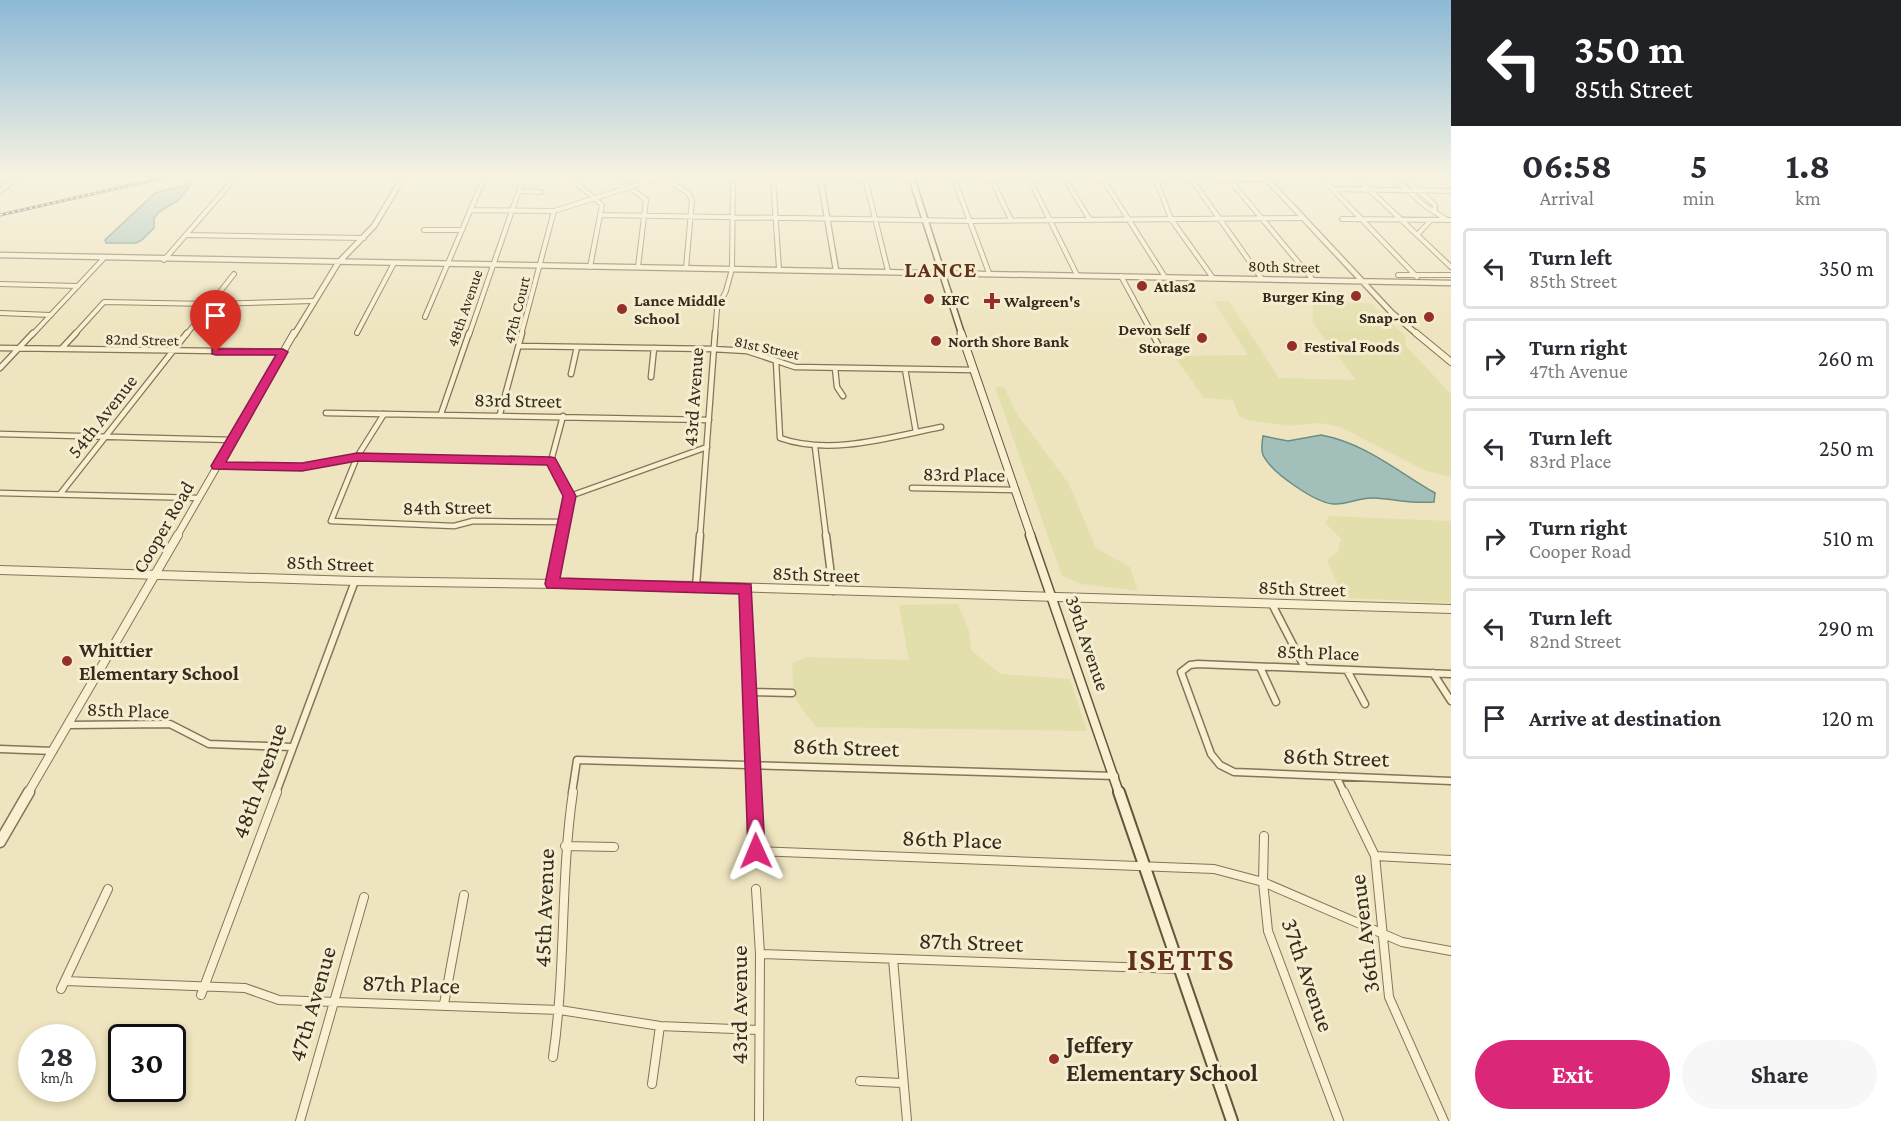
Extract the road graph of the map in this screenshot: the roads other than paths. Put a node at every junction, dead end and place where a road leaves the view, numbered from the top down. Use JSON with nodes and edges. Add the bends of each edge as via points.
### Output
{"nodes":[{"id":1,"x":193,"y":228,"type":"edge"},
{"id":2,"x":371,"y":228,"type":"edge"},
{"id":3,"x":506,"y":228,"type":"edge"},
{"id":4,"x":549,"y":228,"type":"edge"},
{"id":5,"x":598,"y":228,"type":"edge"},
{"id":6,"x":644,"y":228,"type":"edge"},
{"id":7,"x":689,"y":228,"type":"edge"},
{"id":8,"x":730,"y":228,"type":"edge"},
{"id":9,"x":777,"y":228,"type":"edge"},
{"id":10,"x":829,"y":228,"type":"edge"},
{"id":11,"x":878,"y":228,"type":"edge"},
{"id":12,"x":926,"y":228,"type":"edge"},
{"id":13,"x":972,"y":228,"type":"edge"},
{"id":14,"x":1054,"y":228,"type":"edge"},
{"id":15,"x":1135,"y":228,"type":"edge"},
{"id":16,"x":1178,"y":228,"type":"edge"},
{"id":17,"x":1224,"y":228,"type":"edge"},
{"id":18,"x":1271,"y":228,"type":"edge"},
{"id":19,"x":1312,"y":228,"type":"edge"},
{"id":20,"x":1371,"y":228,"type":"edge"},
{"id":21,"x":1410,"y":228,"type":"edge"},
{"id":22,"x":1423,"y":228,"type":"edge"},
{"id":23,"x":424,"y":230,"type":"dead end"},
{"id":24,"x":460,"y":230,"type":"joint"},
{"id":25,"x":187,"y":235,"type":"junction"},
{"id":26,"x":1417,"y":235,"type":"junction"},
{"id":27,"x":364,"y":238,"type":"junction"},
{"id":28,"x":0,"y":255,"type":"edge"},
{"id":29,"x":104,"y":258,"type":"junction"},
{"id":30,"x":164,"y":260,"type":"junction"},
{"id":31,"x":1448,"y":261,"type":"edge"},
{"id":32,"x":338,"y":263,"type":"junction"},
{"id":33,"x":394,"y":263,"type":"junction"},
{"id":34,"x":447,"y":264,"type":"junction"},
{"id":35,"x":493,"y":265,"type":"junction"},
{"id":36,"x":539,"y":266,"type":"junction"},
{"id":37,"x":590,"y":267,"type":"junction"},
{"id":38,"x":638,"y":267,"type":"junction"},
{"id":39,"x":1451,"y":267,"type":"edge"},
{"id":40,"x":686,"y":268,"type":"junction"},
{"id":41,"x":732,"y":268,"type":"junction"},
{"id":42,"x":779,"y":269,"type":"junction"},
{"id":43,"x":836,"y":270,"type":"junction"},
{"id":44,"x":888,"y":271,"type":"junction"},
{"id":45,"x":940,"y":272,"type":"junction"},
{"id":46,"x":989,"y":273,"type":"junction"},
{"id":47,"x":234,"y":274,"type":"dead end"},
{"id":48,"x":1077,"y":275,"type":"junction"},
{"id":49,"x":1398,"y":275,"type":"dead end"},
{"id":50,"x":1451,"y":275,"type":"edge"},
{"id":51,"x":1121,"y":276,"type":"junction"},
{"id":52,"x":1416,"y":276,"type":"junction"},
{"id":53,"x":1165,"y":277,"type":"junction"},
{"id":54,"x":1213,"y":278,"type":"junction"},
{"id":55,"x":1262,"y":279,"type":"junction"},
{"id":56,"x":1313,"y":280,"type":"junction"},
{"id":57,"x":1361,"y":281,"type":"junction"},
{"id":58,"x":1451,"y":283,"type":"edge"},
{"id":59,"x":0,"y":284,"type":"edge"},
{"id":60,"x":78,"y":286,"type":"junction"},
{"id":61,"x":313,"y":301,"type":"junction"},
{"id":62,"x":104,"y":302,"type":"joint"},
{"id":63,"x":210,"y":304,"type":"junction"},
{"id":64,"x":0,"y":313,"type":"edge"},
{"id":65,"x":51,"y":315,"type":"junction"},
{"id":66,"x":425,"y":317,"type":"dead end"},
{"id":67,"x":357,"y":333,"type":"dead end"},
{"id":68,"x":519,"y":346,"type":"junction"},
{"id":69,"x":577,"y":347,"type":"junction"},
{"id":70,"x":0,"y":348,"type":"edge"},
{"id":71,"x":62,"y":348,"type":"junction"},
{"id":72,"x":654,"y":348,"type":"junction"},
{"id":73,"x":18,"y":349,"type":"junction"},
{"id":74,"x":713,"y":349,"type":"junction"},
{"id":75,"x":1161,"y":350,"type":"dead end"},
{"id":76,"x":171,"y":352,"type":"junction"},
{"id":77,"x":283,"y":352,"type":"junction"},
{"id":78,"x":776,"y":361,"type":"junction"},
{"id":79,"x":1451,"y":362,"type":"edge"},
{"id":80,"x":0,"y":368,"type":"edge"},
{"id":81,"x":835,"y":368,"type":"junction"},
{"id":82,"x":905,"y":369,"type":"junction"},
{"id":83,"x":974,"y":370,"type":"junction"},
{"id":84,"x":571,"y":374,"type":"dead end"},
{"id":85,"x":651,"y":377,"type":"dead end"},
{"id":86,"x":843,"y":396,"type":"dead end"},
{"id":87,"x":326,"y":413,"type":"dead end"},
{"id":88,"x":384,"y":414,"type":"junction"},
{"id":89,"x":441,"y":414,"type":"junction"},
{"id":90,"x":500,"y":414,"type":"junction"},
{"id":91,"x":563,"y":416,"type":"junction"},
{"id":92,"x":709,"y":420,"type":"junction"},
{"id":93,"x":941,"y":427,"type":"dead end"},
{"id":94,"x":916,"y":432,"type":"junction"},
{"id":95,"x":0,"y":434,"type":"edge"},
{"id":96,"x":104,"y":437,"type":"junction"},
{"id":97,"x":233,"y":440,"type":"junction"},
{"id":98,"x":707,"y":447,"type":"junction"},
{"id":99,"x":815,"y":447,"type":"junction"},
{"id":100,"x":357,"y":457,"type":"junction"},
{"id":101,"x":551,"y":461,"type":"junction"},
{"id":102,"x":217,"y":466,"type":"junction"},
{"id":103,"x":912,"y":488,"type":"dead end"},
{"id":104,"x":1016,"y":490,"type":"junction"},
{"id":105,"x":0,"y":493,"type":"edge"},
{"id":106,"x":61,"y":493,"type":"junction"},
{"id":107,"x":570,"y":496,"type":"junction"},
{"id":108,"x":199,"y":498,"type":"junction"},
{"id":109,"x":564,"y":522,"type":"junction"},
{"id":110,"x":0,"y":570,"type":"edge"},
{"id":111,"x":154,"y":574,"type":"junction"},
{"id":112,"x":355,"y":581,"type":"junction"},
{"id":113,"x":552,"y":584,"type":"junction"},
{"id":114,"x":696,"y":586,"type":"junction"},
{"id":115,"x":746,"y":588,"type":"junction"},
{"id":116,"x":833,"y":591,"type":"junction"},
{"id":117,"x":1053,"y":597,"type":"junction"},
{"id":118,"x":1272,"y":604,"type":"junction"},
{"id":119,"x":1451,"y":609,"type":"edge"},
{"id":120,"x":1260,"y":667,"type":"junction"},
{"id":121,"x":1305,"y":668,"type":"junction"},
{"id":122,"x":1347,"y":670,"type":"junction"},
{"id":123,"x":1433,"y":673,"type":"junction"},
{"id":124,"x":1451,"y":674,"type":"edge"},
{"id":125,"x":752,"y":692,"type":"junction"},
{"id":126,"x":792,"y":693,"type":"dead end"},
{"id":127,"x":1451,"y":701,"type":"edge"},
{"id":128,"x":1276,"y":702,"type":"dead end"},
{"id":129,"x":1365,"y":704,"type":"dead end"},
{"id":130,"x":68,"y":725,"type":"junction"},
{"id":131,"x":292,"y":747,"type":"junction"},
{"id":132,"x":0,"y":749,"type":"edge"},
{"id":133,"x":53,"y":751,"type":"junction"},
{"id":134,"x":576,"y":760,"type":"joint"},
{"id":135,"x":755,"y":764,"type":"junction"},
{"id":136,"x":1220,"y":765,"type":"joint"},
{"id":137,"x":1115,"y":776,"type":"junction"},
{"id":138,"x":1336,"y":776,"type":"junction"},
{"id":139,"x":1451,"y":781,"type":"edge"},
{"id":140,"x":1264,"y":836,"type":"dead end"},
{"id":141,"x":0,"y":842,"type":"edge"},
{"id":142,"x":565,"y":846,"type":"junction"},
{"id":143,"x":614,"y":847,"type":"dead end"},
{"id":144,"x":1375,"y":856,"type":"junction"},
{"id":145,"x":1451,"y":860,"type":"edge"},
{"id":146,"x":1146,"y":867,"type":"junction"},
{"id":147,"x":1263,"y":882,"type":"junction"},
{"id":148,"x":108,"y":889,"type":"dead end"},
{"id":149,"x":756,"y":889,"type":"dead end"},
{"id":150,"x":464,"y":895,"type":"dead end"},
{"id":151,"x":363,"y":897,"type":"dead end"},
{"id":152,"x":1383,"y":935,"type":"junction"},
{"id":153,"x":1451,"y":951,"type":"edge"},
{"id":154,"x":760,"y":954,"type":"junction"},
{"id":155,"x":892,"y":959,"type":"junction"},
{"id":156,"x":1180,"y":969,"type":"junction"},
{"id":157,"x":65,"y":981,"type":"junction"},
{"id":158,"x":204,"y":986,"type":"junction"},
{"id":159,"x":61,"y":989,"type":"dead end"},
{"id":160,"x":201,"y":995,"type":"dead end"},
{"id":161,"x":332,"y":1002,"type":"junction"},
{"id":162,"x":444,"y":1004,"type":"junction"},
{"id":163,"x":560,"y":1010,"type":"junction"},
{"id":164,"x":660,"y":1026,"type":"junction"},
{"id":165,"x":758,"y":1030,"type":"junction"},
{"id":166,"x":553,"y":1057,"type":"dead end"},
{"id":167,"x":860,"y":1081,"type":"dead end"},
{"id":168,"x":902,"y":1083,"type":"junction"},
{"id":169,"x":652,"y":1084,"type":"dead end"},
{"id":170,"x":300,"y":1121,"type":"edge"},
{"id":171,"x":759,"y":1121,"type":"edge"},
{"id":172,"x":906,"y":1121,"type":"edge"},
{"id":173,"x":1232,"y":1121,"type":"edge"},
{"id":174,"x":1339,"y":1121,"type":"edge"},
{"id":175,"x":1444,"y":1121,"type":"edge"}],
"edges":[{"from":1,"to":25,"type":"street"},
{"from":2,"to":27,"type":"street","name":"Cooper Road"},
{"from":3,"to":35,"type":"street","name":"48th Avenue"},
{"from":4,"to":36,"type":"street","name":"47th Court"},
{"from":5,"to":37,"type":"street"},
{"from":6,"to":38,"type":"street"},
{"from":7,"to":40,"type":"street"},
{"from":8,"to":41,"type":"street","name":"43rd Avenue"},
{"from":9,"to":42,"type":"street"},
{"from":10,"to":43,"type":"street"},
{"from":11,"to":44,"type":"street"},
{"from":12,"to":45,"type":"main road","name":"39th Avenue"},
{"from":13,"to":46,"type":"street"},
{"from":14,"to":48,"type":"street"},
{"from":15,"to":53,"type":"street"},
{"from":16,"to":54,"type":"street"},
{"from":17,"to":55,"type":"street"},
{"from":18,"to":56,"type":"street"},
{"from":19,"to":57,"type":"street"},
{"from":20,"to":52,"type":"street"},
{"from":21,"to":26,"type":"street"},
{"from":22,"to":26,"type":"street"},
{"from":23,"to":24,"type":"street"},
{"from":24,"to":34,"type":"street"},
{"from":25,"to":27,"type":"street"},
{"from":25,"to":30,"type":"street"},
{"from":26,"to":31,"type":"street"},
{"from":27,"to":32,"type":"street","name":"Cooper Road"},
{"from":28,"to":29,"type":"street","name":"80th Street"},
{"from":29,"to":30,"type":"street","name":"80th Street"},
{"from":29,"to":60,"type":"street"},
{"from":30,"to":32,"type":"street","name":"80th Street"},
{"from":31,"to":39,"type":"street"},
{"from":32,"to":33,"type":"street","name":"80th Street"},
{"from":32,"to":61,"type":"street","name":"Cooper Road"},
{"from":33,"to":34,"type":"street","name":"80th Street"},
{"from":33,"to":67,"type":"street"},
{"from":34,"to":35,"type":"street","name":"80th Street"},
{"from":34,"to":66,"type":"street"},
{"from":35,"to":36,"type":"street","name":"80th Street"},
{"from":35,"to":89,"type":"street","name":"48th Avenue"},
{"from":36,"to":37,"type":"street","name":"80th Street"},
{"from":36,"to":68,"type":"street","name":"47th Court"},
{"from":37,"to":38,"type":"street","name":"80th Street"},
{"from":38,"to":40,"type":"street","name":"80th Street"},
{"from":40,"to":41,"type":"street","name":"80th Street"},
{"from":41,"to":42,"type":"street","name":"80th Street"},
{"from":41,"to":74,"type":"street","name":"43rd Avenue","via":[[717,309]]},
{"from":42,"to":43,"type":"street","name":"80th Street"},
{"from":43,"to":44,"type":"street","name":"80th Street"},
{"from":44,"to":45,"type":"street","name":"80th Street"},
{"from":45,"to":46,"type":"street","name":"80th Street"},
{"from":45,"to":83,"type":"main road","name":"39th Avenue"},
{"from":46,"to":48,"type":"street","name":"80th Street"},
{"from":47,"to":63,"type":"street","name":"54th Avenue"},
{"from":48,"to":51,"type":"street","name":"80th Street"},
{"from":49,"to":52,"type":"street"},
{"from":50,"to":52,"type":"street"},
{"from":51,"to":53,"type":"street","name":"80th Street"},
{"from":51,"to":75,"type":"street"},
{"from":53,"to":54,"type":"street","name":"80th Street"},
{"from":54,"to":55,"type":"street","name":"80th Street"},
{"from":55,"to":56,"type":"street","name":"80th Street"},
{"from":56,"to":57,"type":"street","name":"80th Street"},
{"from":57,"to":58,"type":"street","name":"80th Street"},
{"from":57,"to":79,"type":"street","via":[[1402,322]]},
{"from":59,"to":60,"type":"street"},
{"from":60,"to":65,"type":"street"},
{"from":61,"to":63,"type":"street"},
{"from":61,"to":77,"type":"street","name":"Cooper Road"},
{"from":62,"to":63,"type":"street"},
{"from":62,"to":71,"type":"street"},
{"from":63,"to":76,"type":"street","name":"54th Avenue"},
{"from":64,"to":65,"type":"street"},
{"from":65,"to":73,"type":"street"},
{"from":68,"to":69,"type":"street","name":"81st Street"},
{"from":68,"to":90,"type":"street","name":"47th Court"},
{"from":69,"to":72,"type":"street","name":"81st Street"},
{"from":69,"to":84,"type":"street"},
{"from":70,"to":73,"type":"street","name":"82nd Street"},
{"from":71,"to":73,"type":"street","name":"82nd Street"},
{"from":71,"to":76,"type":"street","name":"82nd Street"},
{"from":72,"to":74,"type":"street","name":"81st Street"},
{"from":72,"to":85,"type":"street"},
{"from":73,"to":80,"type":"street"},
{"from":74,"to":78,"type":"street","name":"81st Street","via":[[747,351]]},
{"from":74,"to":92,"type":"street","name":"43rd Avenue"},
{"from":76,"to":77,"type":"street","name":"82nd Street"},
{"from":76,"to":96,"type":"street","name":"54th Avenue"},
{"from":77,"to":97,"type":"street","name":"Cooper Road"},
{"from":78,"to":81,"type":"street","name":"81st Street","via":[[795,367]]},
{"from":78,"to":99,"type":"street","via":[[780,438],[790,444]]},
{"from":81,"to":82,"type":"street","name":"81st Street"},
{"from":81,"to":86,"type":"street","via":[[837,387]]},
{"from":82,"to":83,"type":"street","name":"81st Street"},
{"from":82,"to":94,"type":"street"},
{"from":83,"to":104,"type":"main road","name":"39th Avenue"},
{"from":87,"to":88,"type":"street","name":"83rd Street"},
{"from":88,"to":89,"type":"street","name":"83rd Street"},
{"from":88,"to":100,"type":"street"},
{"from":89,"to":90,"type":"street","name":"83rd Street"},
{"from":90,"to":91,"type":"street","name":"83rd Street"},
{"from":91,"to":92,"type":"street","name":"83rd Street"},
{"from":91,"to":101,"type":"street"},
{"from":92,"to":98,"type":"street","name":"43rd Avenue"},
{"from":93,"to":94,"type":"street"},
{"from":94,"to":99,"type":"street"},
{"from":95,"to":96,"type":"street"},
{"from":96,"to":97,"type":"street"},
{"from":96,"to":106,"type":"street","name":"54th Avenue"},
{"from":97,"to":102,"type":"street","name":"Cooper Road"},
{"from":98,"to":107,"type":"street"},
{"from":98,"to":114,"type":"street","name":"43rd Avenue"},
{"from":99,"to":116,"type":"street"},
{"from":100,"to":101,"type":"street"},
{"from":100,"to":102,"type":"street","via":[[302,467]]},
{"from":100,"to":109,"type":"street","name":"84th Street","via":[[331,521],[454,526],[473,521]]},
{"from":101,"to":107,"type":"street"},
{"from":102,"to":108,"type":"street","name":"Cooper Road"},
{"from":103,"to":104,"type":"street","name":"83rd Place"},
{"from":104,"to":117,"type":"main road","name":"39th Avenue"},
{"from":105,"to":106,"type":"street"},
{"from":106,"to":108,"type":"street"},
{"from":107,"to":109,"type":"street"},
{"from":108,"to":111,"type":"street","name":"Cooper Road"},
{"from":109,"to":113,"type":"street"},
{"from":110,"to":111,"type":"street","name":"85th Street"},
{"from":111,"to":112,"type":"street","name":"85th Street"},
{"from":111,"to":130,"type":"street","name":"Cooper Road"},
{"from":112,"to":113,"type":"street","name":"85th Street"},
{"from":112,"to":131,"type":"street","name":"48th Avenue"},
{"from":113,"to":114,"type":"street","name":"85th Street"},
{"from":114,"to":115,"type":"street","name":"85th Street"},
{"from":115,"to":116,"type":"street","name":"85th Street"},
{"from":115,"to":125,"type":"street"},
{"from":116,"to":117,"type":"street","name":"85th Street"},
{"from":117,"to":118,"type":"street","name":"85th Street"},
{"from":117,"to":137,"type":"main road","name":"39th Avenue"},
{"from":118,"to":119,"type":"street","name":"85th Street"},
{"from":118,"to":121,"type":"street"},
{"from":120,"to":121,"type":"street","name":"85th Place"},
{"from":120,"to":128,"type":"street"},
{"from":120,"to":136,"type":"street","name":"85th Place","via":[[1198,664],[1184,668],[1182,677],[1211,754]]},
{"from":121,"to":122,"type":"street","name":"85th Place"},
{"from":122,"to":123,"type":"street","name":"85th Place"},
{"from":122,"to":129,"type":"street"},
{"from":123,"to":124,"type":"street","name":"85th Place"},
{"from":123,"to":127,"type":"street"},
{"from":125,"to":126,"type":"street"},
{"from":125,"to":135,"type":"street"},
{"from":130,"to":131,"type":"street","name":"85th Place","via":[[170,724],[209,744]]},
{"from":130,"to":133,"type":"street","name":"Cooper Road"},
{"from":131,"to":158,"type":"street","name":"48th Avenue"},
{"from":132,"to":133,"type":"street"},
{"from":133,"to":141,"type":"street","name":"Cooper Road"},
{"from":134,"to":135,"type":"street","name":"86th Street"},
{"from":134,"to":142,"type":"street","name":"45th Avenue"},
{"from":135,"to":137,"type":"street","name":"86th Street"},
{"from":135,"to":146,"type":"street","name":"86th Place","via":[[756,851]]},
{"from":136,"to":138,"type":"street","name":"86th Street","via":[[1234,772]]},
{"from":137,"to":146,"type":"main road","name":"39th Avenue"},
{"from":138,"to":139,"type":"street","name":"86th Street"},
{"from":138,"to":144,"type":"street","name":"36th Avenue"},
{"from":140,"to":147,"type":"street","name":"37th Avenue"},
{"from":142,"to":143,"type":"street"},
{"from":142,"to":163,"type":"street","name":"45th Avenue"},
{"from":144,"to":145,"type":"street"},
{"from":144,"to":152,"type":"street","name":"36th Avenue"},
{"from":146,"to":147,"type":"street","name":"86th Place","via":[[1214,869]]},
{"from":146,"to":156,"type":"main road","name":"39th Avenue"},
{"from":147,"to":152,"type":"street","name":"86th Place"},
{"from":147,"to":174,"type":"street","name":"37th Avenue","via":[[1268,931]]},
{"from":148,"to":157,"type":"street"},
{"from":149,"to":154,"type":"street","name":"43rd Avenue"},
{"from":150,"to":162,"type":"street"},
{"from":151,"to":161,"type":"street","name":"47th Avenue"},
{"from":152,"to":153,"type":"street","via":[[1424,950]]},
{"from":152,"to":175,"type":"street","name":"36th Avenue","via":[[1389,997]]},
{"from":154,"to":155,"type":"street","name":"87th Street"},
{"from":154,"to":165,"type":"street","name":"43rd Avenue"},
{"from":155,"to":156,"type":"street","name":"87th Street"},
{"from":155,"to":168,"type":"street"},
{"from":156,"to":173,"type":"main road","name":"39th Avenue"},
{"from":157,"to":158,"type":"street","name":"87th Place"},
{"from":157,"to":159,"type":"street"},
{"from":158,"to":160,"type":"street","name":"48th Avenue"},
{"from":158,"to":161,"type":"street","name":"87th Place","via":[[245,988],[279,1000]]},
{"from":161,"to":162,"type":"street","name":"87th Place"},
{"from":161,"to":170,"type":"street","name":"47th Avenue"},
{"from":162,"to":163,"type":"street","name":"87th Place"},
{"from":163,"to":164,"type":"street","name":"87th Place"},
{"from":163,"to":166,"type":"street","name":"45th Avenue"},
{"from":164,"to":165,"type":"street","name":"87th Place"},
{"from":164,"to":169,"type":"street"},
{"from":165,"to":171,"type":"street","name":"43rd Avenue"},
{"from":167,"to":168,"type":"street"},
{"from":168,"to":172,"type":"street"}]}
